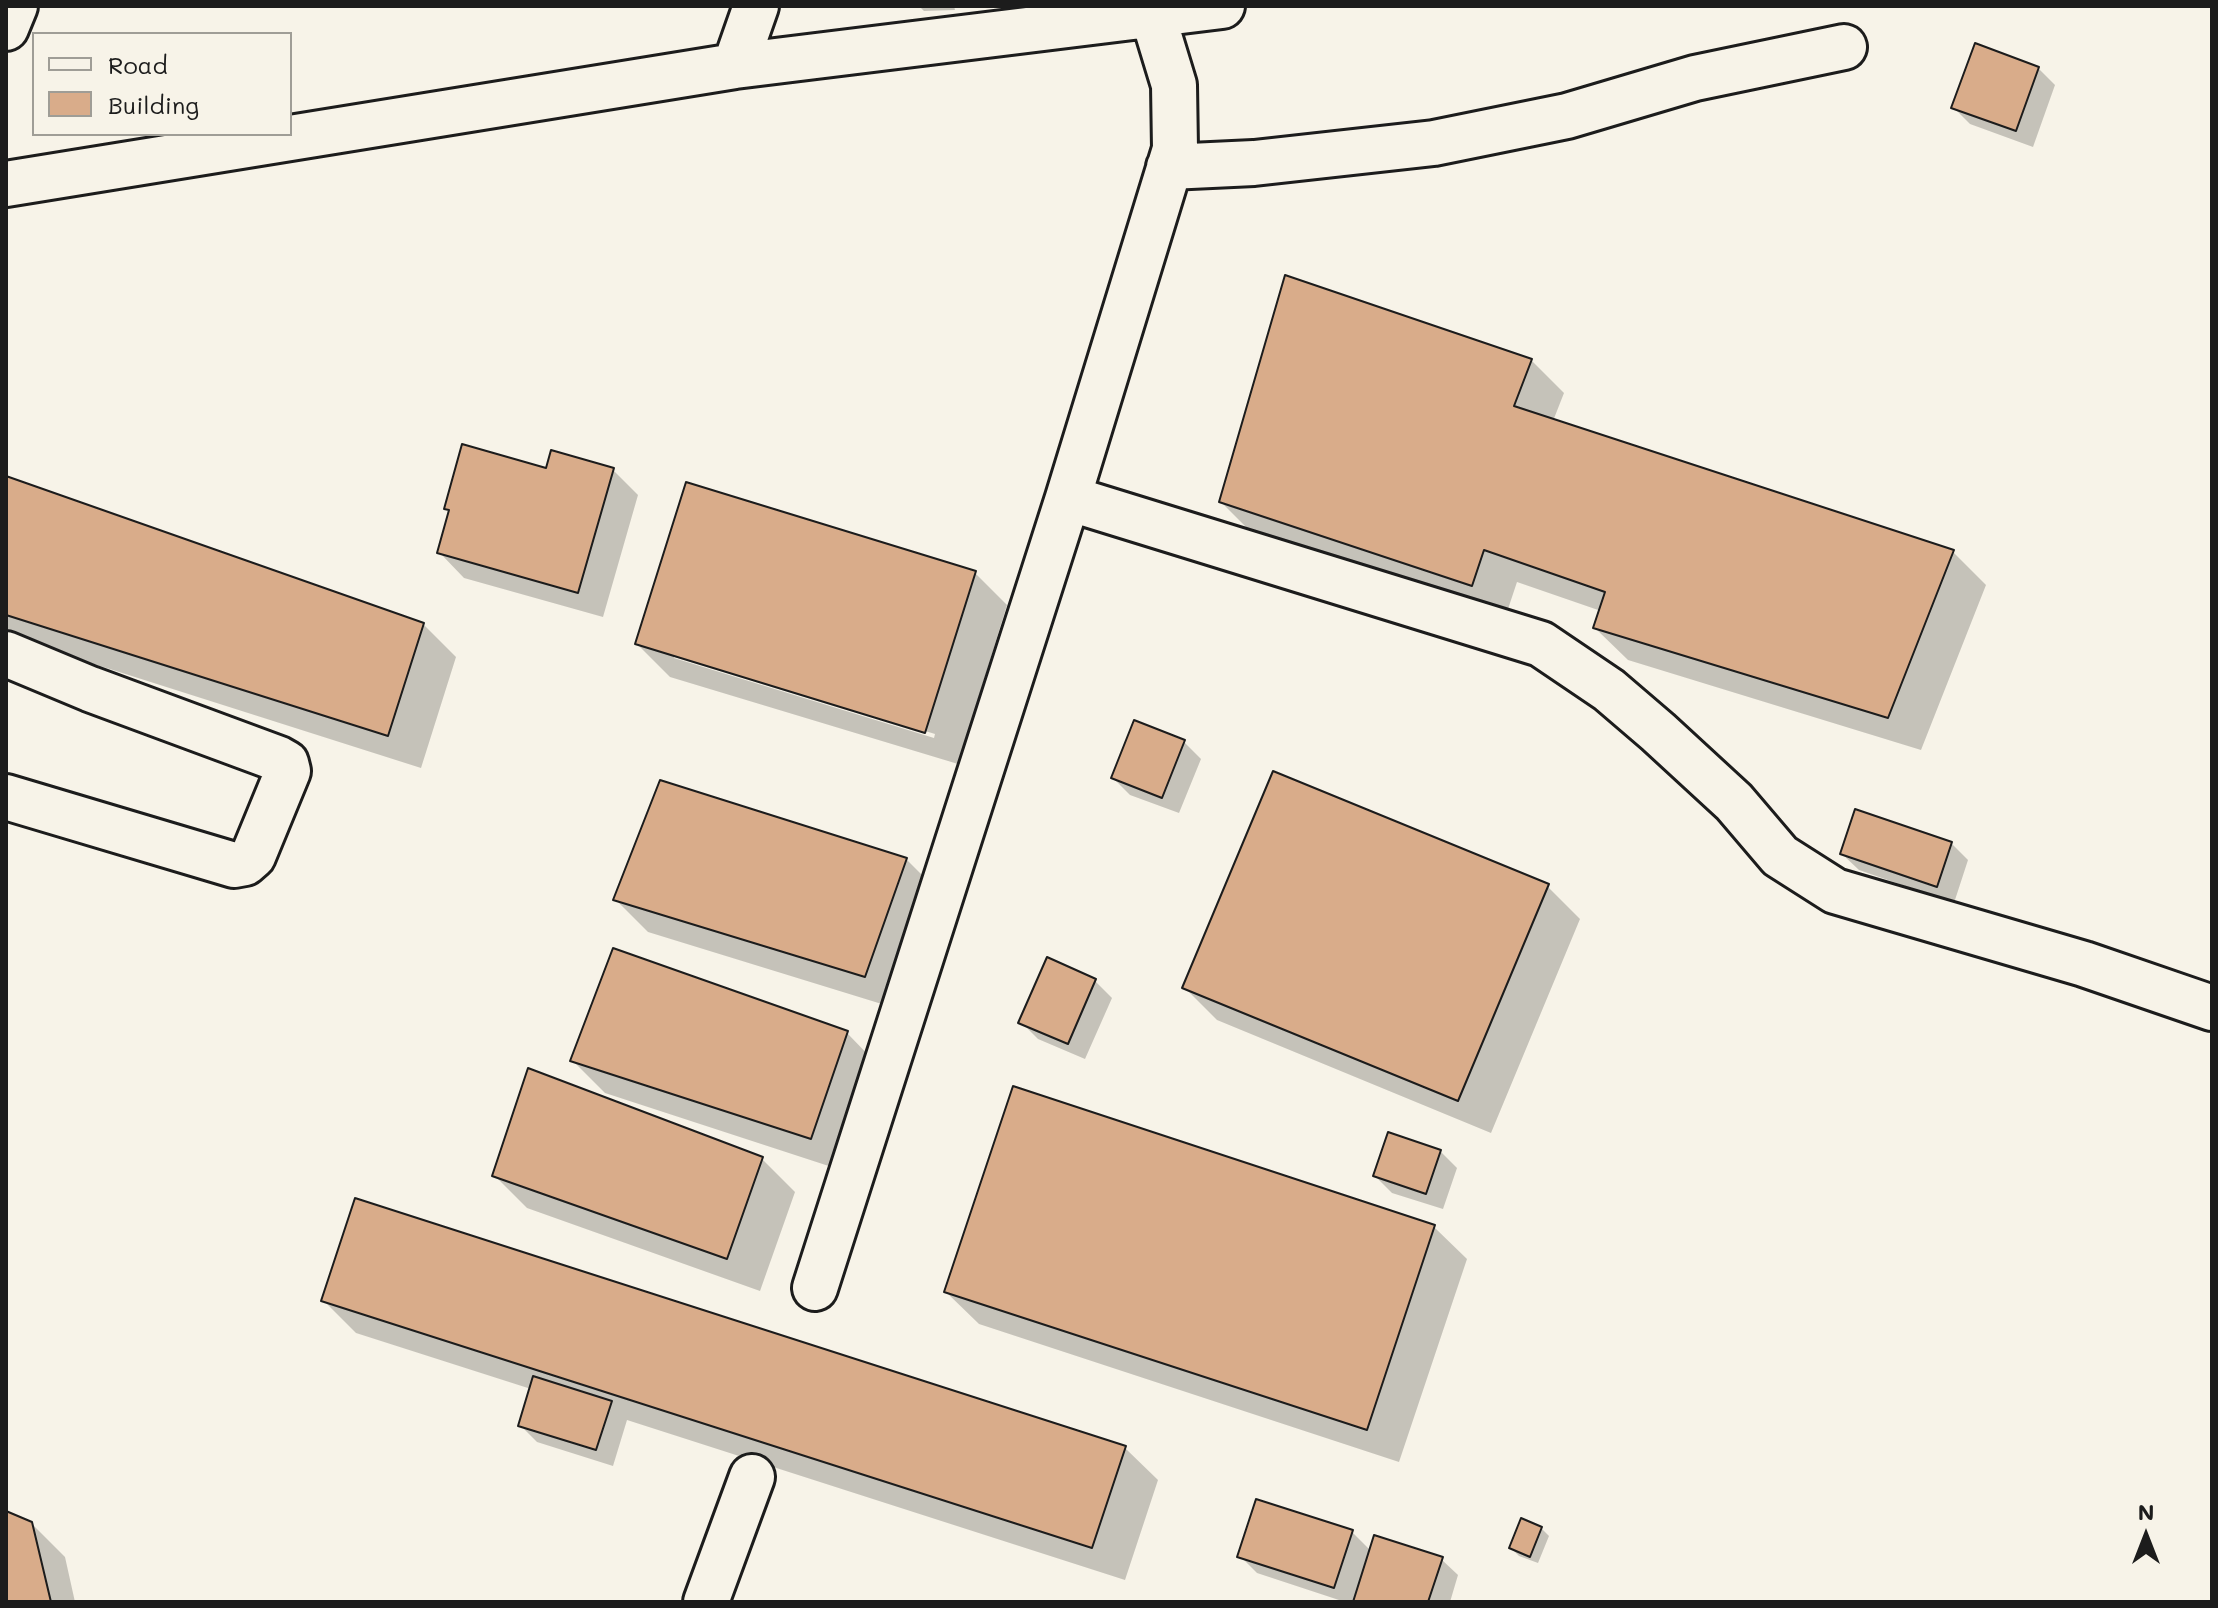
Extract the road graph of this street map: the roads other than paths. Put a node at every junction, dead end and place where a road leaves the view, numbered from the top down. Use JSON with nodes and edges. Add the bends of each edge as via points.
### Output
{"nodes":[{"id":1,"x":15,"y":6,"type":"edge"},
{"id":2,"x":756,"y":6,"type":"edge"},
{"id":3,"x":1209,"y":7,"type":"edge"},
{"id":4,"x":1153,"y":16,"type":"junction"},
{"id":5,"x":6,"y":28,"type":"edge"},
{"id":6,"x":1844,"y":47,"type":"dead end"},
{"id":7,"x":735,"y":66,"type":"junction"},
{"id":8,"x":1169,"y":167,"type":"junction"},
{"id":9,"x":6,"y":184,"type":"edge"},
{"id":10,"x":1068,"y":498,"type":"junction"},
{"id":11,"x":6,"y":654,"type":"edge"},
{"id":12,"x":6,"y":797,"type":"edge"},
{"id":13,"x":2212,"y":1008,"type":"edge"},
{"id":14,"x":815,"y":1288,"type":"dead end"},
{"id":15,"x":752,"y":1477,"type":"dead end"},
{"id":16,"x":706,"y":1602,"type":"edge"}],
"edges":[{"from":1,"to":5,"type":"street"},
{"from":2,"to":7,"type":"street"},
{"from":3,"to":4,"type":"street"},
{"from":4,"to":7,"type":"street"},
{"from":4,"to":8,"type":"street","via":[[1174,85],[1175,149]]},
{"from":6,"to":8,"type":"street","via":[[1695,78],[1567,116],[1434,143]]},
{"from":7,"to":9,"type":"street"},
{"from":8,"to":10,"type":"street"},
{"from":10,"to":13,"type":"street","via":[[1541,644],[1609,690],[1658,732],[1734,802],[1780,856],[1835,891],[2084,964]]},
{"from":10,"to":14,"type":"street"},
{"from":11,"to":12,"type":"street","via":[[279,759],[288,771],[253,856],[234,865]]},
{"from":15,"to":16,"type":"street"}]}
